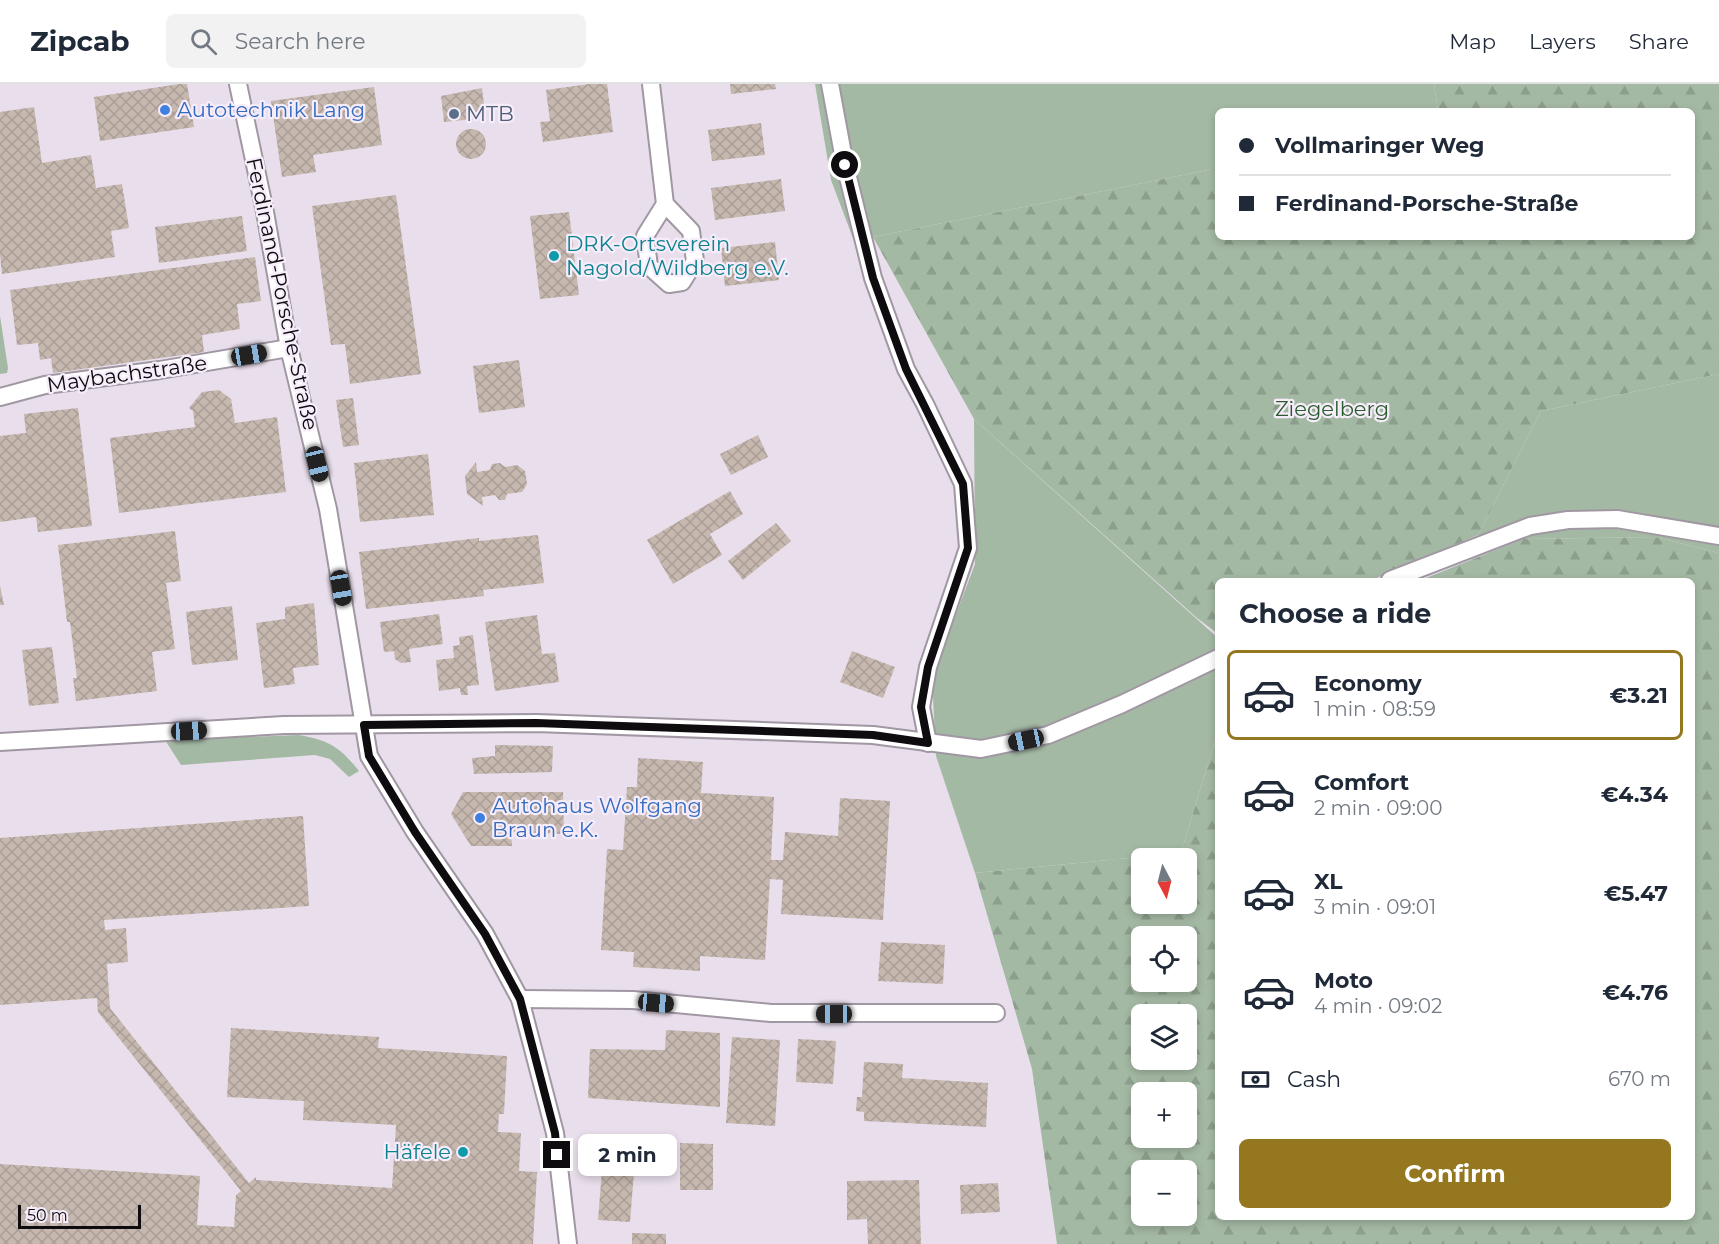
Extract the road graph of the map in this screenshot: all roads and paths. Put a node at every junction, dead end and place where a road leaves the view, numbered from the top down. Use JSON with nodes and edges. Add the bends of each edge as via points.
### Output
{"nodes":[{"id":1,"x":238,"y":84,"type":"edge"},
{"id":2,"x":651,"y":84,"type":"edge"},
{"id":3,"x":831,"y":84,"type":"edge"},
{"id":4,"x":665,"y":204,"type":"dead end"},
{"id":5,"x":290,"y":348,"type":"junction"},
{"id":6,"x":0,"y":397,"type":"edge"},
{"id":7,"x":1719,"y":536,"type":"edge"},
{"id":8,"x":1395,"y":578,"type":"edge"},
{"id":9,"x":1215,"y":659,"type":"edge"},
{"id":10,"x":364,"y":725,"type":"junction"},
{"id":11,"x":0,"y":742,"type":"edge"},
{"id":12,"x":928,"y":743,"type":"junction"},
{"id":13,"x":520,"y":999,"type":"junction"},
{"id":14,"x":996,"y":1013,"type":"dead end"},
{"id":15,"x":568,"y":1244,"type":"edge"}],
"edges":[{"from":1,"to":5,"type":"street","name":"Ferdinand-Porsche-Straße"},
{"from":2,"to":4,"type":"street"},
{"from":3,"to":12,"type":"street","via":[[845,165],[873,278],[906,369],[963,484],[968,548],[928,667],[921,707]]},
{"from":5,"to":6,"type":"street","name":"Maybachstraße","via":[[45,385]]},
{"from":5,"to":10,"type":"street","name":"Ferdinand-Porsche-Straße","via":[[328,509]]},
{"from":7,"to":8,"type":"street","via":[[1617,519],[1568,520],[1530,526]]},
{"from":9,"to":12,"type":"street","via":[[1048,735],[981,749]]},
{"from":10,"to":11,"type":"street","via":[[284,725]]},
{"from":10,"to":12,"type":"street","via":[[536,723],[873,735]]},
{"from":10,"to":13,"type":"street","name":"Ferdinand-Porsche-Straße","via":[[369,756],[485,934]]},
{"from":13,"to":14,"type":"street","via":[[633,1000],[771,1013]]},
{"from":13,"to":15,"type":"street","name":"Ferdinand-Porsche-Straße","via":[[555,1133]]}]}
